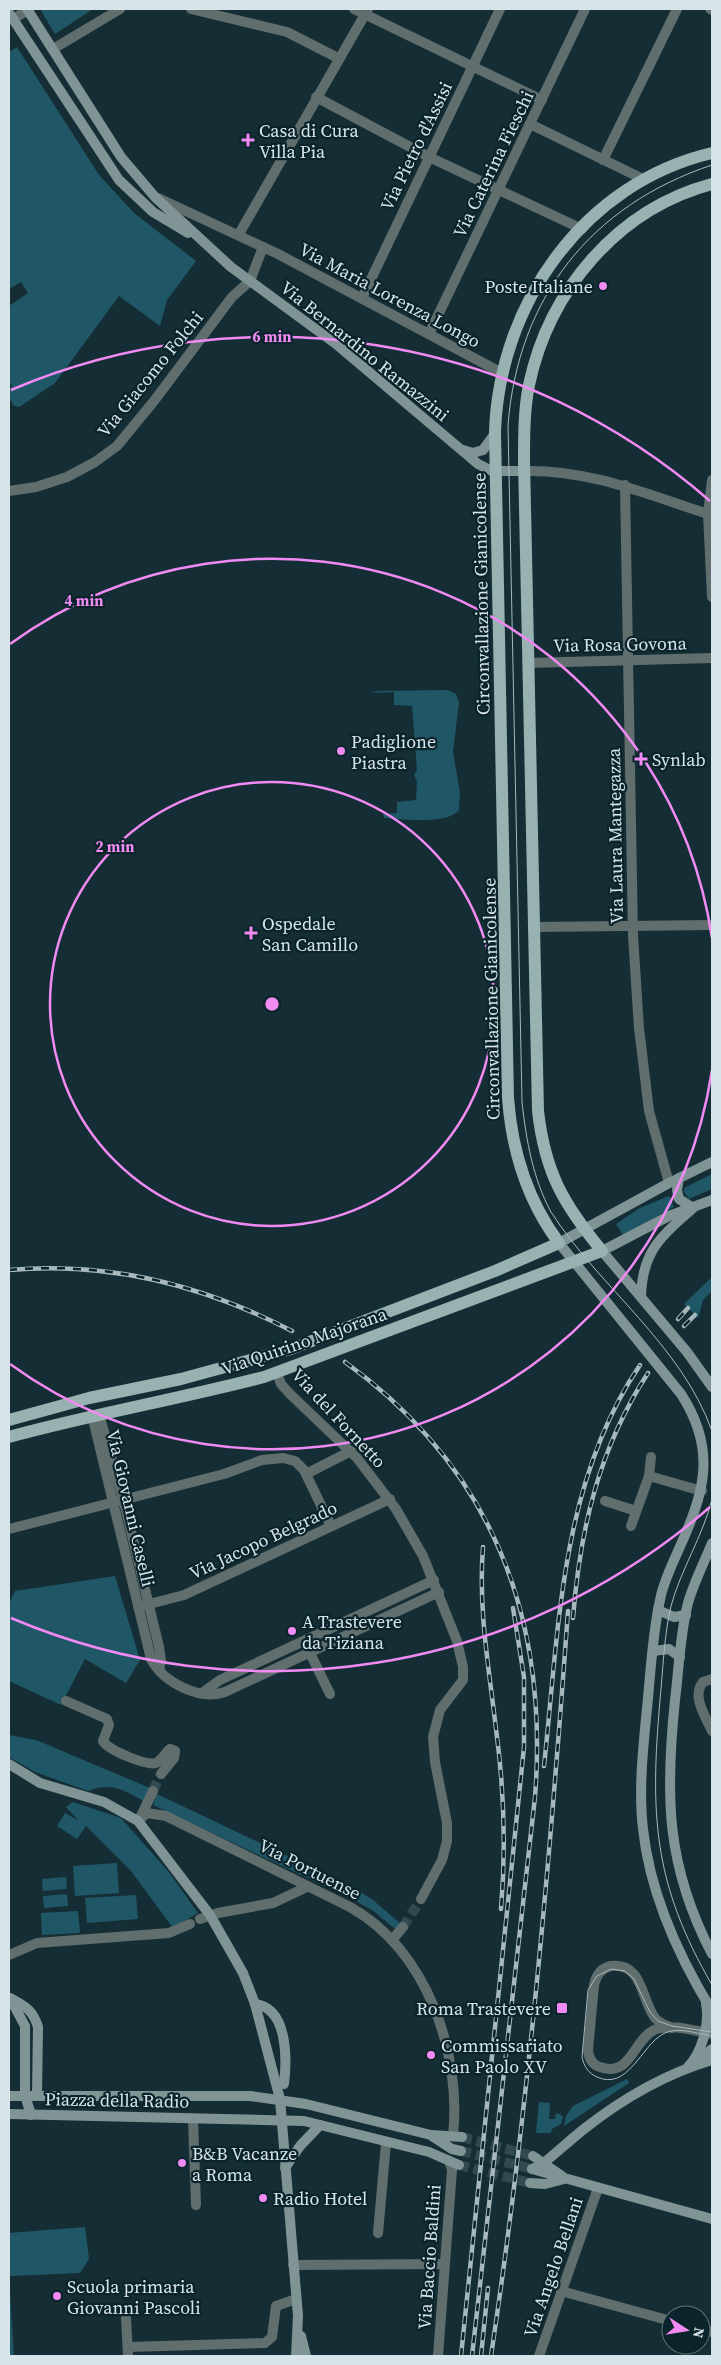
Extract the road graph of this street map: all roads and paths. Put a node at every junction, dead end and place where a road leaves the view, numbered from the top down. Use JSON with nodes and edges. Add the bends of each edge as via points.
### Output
{"nodes":[{"id":1,"x":28,"y":9,"type":"edge"},
{"id":2,"x":120,"y":9,"type":"edge"},
{"id":3,"x":191,"y":9,"type":"edge"},
{"id":4,"x":354,"y":9,"type":"edge"},
{"id":5,"x":500,"y":9,"type":"edge"},
{"id":6,"x":585,"y":9,"type":"edge"},
{"id":7,"x":677,"y":9,"type":"edge"},
{"id":8,"x":367,"y":12,"type":"edge"},
{"id":9,"x":11,"y":16,"type":"edge"},
{"id":10,"x":51,"y":46,"type":"junction"},
{"id":11,"x":35,"y":53,"type":"junction"},
{"id":12,"x":338,"y":58,"type":"junction"},
{"id":13,"x":472,"y":67,"type":"junction"},
{"id":14,"x":316,"y":97,"type":"junction"},
{"id":15,"x":542,"y":100,"type":"junction"},
{"id":16,"x":530,"y":124,"type":"junction"},
{"id":17,"x":712,"y":153,"type":"edge"},
{"id":18,"x":429,"y":156,"type":"junction"},
{"id":19,"x":603,"y":160,"type":"junction"},
{"id":20,"x":645,"y":180,"type":"junction"},
{"id":21,"x":712,"y":184,"type":"edge"},
{"id":22,"x":499,"y":189,"type":"junction"},
{"id":23,"x":155,"y":197,"type":"junction"},
{"id":24,"x":582,"y":229,"type":"junction"},
{"id":25,"x":239,"y":234,"type":"junction"},
{"id":26,"x":196,"y":236,"type":"junction"},
{"id":27,"x":263,"y":247,"type":"junction"},
{"id":28,"x":250,"y":280,"type":"junction"},
{"id":29,"x":362,"y":298,"type":"junction"},
{"id":30,"x":429,"y":334,"type":"junction"},
{"id":31,"x":502,"y":373,"type":"junction"},
{"id":32,"x":495,"y":432,"type":"junction"},
{"id":33,"x":458,"y":448,"type":"junction"},
{"id":34,"x":496,"y":471,"type":"junction"},
{"id":35,"x":524,"y":471,"type":"junction"},
{"id":36,"x":712,"y":480,"type":"edge"},
{"id":37,"x":625,"y":485,"type":"junction"},
{"id":38,"x":9,"y":491,"type":"edge"},
{"id":39,"x":708,"y":514,"type":"junction"},
{"id":40,"x":712,"y":597,"type":"edge"},
{"id":41,"x":712,"y":658,"type":"edge"},
{"id":42,"x":628,"y":661,"type":"junction"},
{"id":43,"x":529,"y":663,"type":"junction"},
{"id":44,"x":712,"y":925,"type":"edge"},
{"id":45,"x":633,"y":926,"type":"junction"},
{"id":46,"x":535,"y":928,"type":"junction"},
{"id":47,"x":712,"y":1162,"type":"edge"},
{"id":48,"x":674,"y":1180,"type":"junction"},
{"id":49,"x":712,"y":1200,"type":"edge"},
{"id":50,"x":693,"y":1208,"type":"junction"},
{"id":51,"x":583,"y":1229,"type":"junction"},
{"id":52,"x":559,"y":1243,"type":"junction"},
{"id":53,"x":602,"y":1252,"type":"junction"},
{"id":54,"x":574,"y":1263,"type":"junction"},
{"id":55,"x":640,"y":1297,"type":"junction"},
{"id":56,"x":291,"y":1349,"type":"junction"},
{"id":57,"x":220,"y":1369,"type":"junction"},
{"id":58,"x":277,"y":1373,"type":"junction"},
{"id":59,"x":712,"y":1385,"type":"edge"},
{"id":60,"x":208,"y":1391,"type":"junction"},
{"id":61,"x":89,"y":1398,"type":"junction"},
{"id":62,"x":96,"y":1415,"type":"junction"},
{"id":63,"x":9,"y":1420,"type":"edge"},
{"id":64,"x":9,"y":1437,"type":"edge"},
{"id":65,"x":351,"y":1451,"type":"junction"},
{"id":66,"x":651,"y":1456,"type":"dead end"},
{"id":67,"x":306,"y":1474,"type":"junction"},
{"id":68,"x":649,"y":1476,"type":"junction"},
{"id":69,"x":702,"y":1491,"type":"junction"},
{"id":70,"x":123,"y":1498,"type":"junction"},
{"id":71,"x":390,"y":1499,"type":"junction"},
{"id":72,"x":112,"y":1501,"type":"junction"},
{"id":73,"x":606,"y":1501,"type":"dead end"},
{"id":74,"x":636,"y":1511,"type":"junction"},
{"id":75,"x":331,"y":1526,"type":"junction"},
{"id":76,"x":631,"y":1526,"type":"dead end"},
{"id":77,"x":9,"y":1529,"type":"edge"},
{"id":78,"x":712,"y":1543,"type":"edge"},
{"id":79,"x":434,"y":1580,"type":"junction"},
{"id":80,"x":439,"y":1592,"type":"junction"},
{"id":81,"x":149,"y":1604,"type":"junction"},
{"id":82,"x":138,"y":1607,"type":"junction"},
{"id":83,"x":658,"y":1610,"type":"junction"},
{"id":84,"x":686,"y":1614,"type":"junction"},
{"id":85,"x":296,"y":1644,"type":"junction"},
{"id":86,"x":653,"y":1651,"type":"junction"},
{"id":87,"x":306,"y":1655,"type":"junction"},
{"id":88,"x":680,"y":1657,"type":"junction"},
{"id":89,"x":159,"y":1670,"type":"junction"},
{"id":90,"x":708,"y":1680,"type":"edge"},
{"id":91,"x":202,"y":1693,"type":"junction"},
{"id":92,"x":330,"y":1694,"type":"dead end"},
{"id":93,"x":66,"y":1701,"type":"dead end"},
{"id":94,"x":712,"y":1731,"type":"edge"},
{"id":95,"x":9,"y":1764,"type":"edge"},
{"id":96,"x":161,"y":1774,"type":"tunnel mouth"},
{"id":97,"x":154,"y":1791,"type":"tunnel mouth"},
{"id":98,"x":138,"y":1821,"type":"junction"},
{"id":99,"x":307,"y":1887,"type":"junction"},
{"id":100,"x":421,"y":1899,"type":"tunnel mouth"},
{"id":101,"x":205,"y":1917,"type":"junction"},
{"id":102,"x":190,"y":1924,"type":"dead end"},
{"id":103,"x":403,"y":1927,"type":"tunnel mouth"},
{"id":104,"x":393,"y":1939,"type":"junction"},
{"id":105,"x":9,"y":1954,"type":"edge"},
{"id":106,"x":712,"y":1954,"type":"edge"},
{"id":107,"x":9,"y":1998,"type":"edge"},
{"id":108,"x":705,"y":2000,"type":"junction"},
{"id":109,"x":256,"y":2004,"type":"junction"},
{"id":110,"x":712,"y":2012,"type":"edge"},
{"id":111,"x":653,"y":2015,"type":"junction"},
{"id":112,"x":672,"y":2028,"type":"junction"},
{"id":113,"x":650,"y":2033,"type":"junction"},
{"id":114,"x":708,"y":2033,"type":"edge"},
{"id":115,"x":712,"y":2049,"type":"edge"},
{"id":116,"x":712,"y":2060,"type":"edge"},
{"id":117,"x":686,"y":2070,"type":"junction"},
{"id":118,"x":25,"y":2095,"type":"junction"},
{"id":119,"x":38,"y":2095,"type":"junction"},
{"id":120,"x":9,"y":2096,"type":"edge"},
{"id":121,"x":282,"y":2099,"type":"junction"},
{"id":122,"x":9,"y":2114,"type":"edge"},
{"id":123,"x":31,"y":2114,"type":"junction"},
{"id":124,"x":193,"y":2119,"type":"junction"},
{"id":125,"x":282,"y":2119,"type":"junction"},
{"id":126,"x":320,"y":2125,"type":"junction"},
{"id":127,"x":431,"y":2135,"type":"junction"},
{"id":128,"x":458,"y":2137,"type":"joint"},
{"id":129,"x":386,"y":2143,"type":"junction"},
{"id":130,"x":560,"y":2149,"type":"junction"},
{"id":131,"x":429,"y":2152,"type":"junction"},
{"id":132,"x":449,"y":2161,"type":"junction"},
{"id":133,"x":545,"y":2162,"type":"junction"},
{"id":134,"x":459,"y":2165,"type":"tunnel mouth"},
{"id":135,"x":285,"y":2168,"type":"junction"},
{"id":136,"x":565,"y":2178,"type":"junction"},
{"id":137,"x":530,"y":2183,"type":"tunnel mouth"},
{"id":138,"x":598,"y":2188,"type":"junction"},
{"id":139,"x":196,"y":2204,"type":"dead end"},
{"id":140,"x":712,"y":2219,"type":"edge"},
{"id":141,"x":378,"y":2233,"type":"dead end"},
{"id":142,"x":445,"y":2264,"type":"junction"},
{"id":143,"x":293,"y":2265,"type":"junction"},
{"id":144,"x":562,"y":2291,"type":"junction"},
{"id":145,"x":296,"y":2299,"type":"junction"},
{"id":146,"x":126,"y":2317,"type":"dead end"},
{"id":147,"x":661,"y":2318,"type":"edge"},
{"id":148,"x":298,"y":2326,"type":"junction"},
{"id":149,"x":128,"y":2352,"type":"edge"},
{"id":150,"x":296,"y":2356,"type":"edge"},
{"id":151,"x":306,"y":2356,"type":"edge"},
{"id":152,"x":438,"y":2356,"type":"edge"},
{"id":153,"x":539,"y":2356,"type":"edge"}],
"edges":[{"from":1,"to":9,"type":"street","name":"Via Bernardino Ramazzini"},
{"from":1,"to":10,"type":"main road","name":"Via Bernardino Ramazzini"},
{"from":2,"to":10,"type":"street"},
{"from":3,"to":12,"type":"street","via":[[287,32]]},
{"from":4,"to":8,"type":"street"},
{"from":5,"to":13,"type":"street","name":"Via Pietro d'Assisi"},
{"from":6,"to":15,"type":"street","name":"Via Caterina Fieschi"},
{"from":7,"to":19,"type":"street"},
{"from":8,"to":12,"type":"street"},
{"from":8,"to":13,"type":"street"},
{"from":9,"to":11,"type":"main road","name":"Via Bernardino Ramazzini"},
{"from":10,"to":11,"type":"street"},
{"from":10,"to":23,"type":"main road","name":"Via Bernardino Ramazzini","via":[[121,157]]},
{"from":11,"to":26,"type":"main road","name":"Via Bernardino Ramazzini","via":[[124,185],[158,216]]},
{"from":12,"to":14,"type":"street"},
{"from":13,"to":15,"type":"street"},
{"from":13,"to":18,"type":"street","name":"Via Pietro d'Assisi"},
{"from":14,"to":18,"type":"street"},
{"from":14,"to":25,"type":"street"},
{"from":15,"to":16,"type":"street","name":"Via Caterina Fieschi"},
{"from":16,"to":19,"type":"street"},
{"from":16,"to":22,"type":"street","name":"Via Caterina Fieschi"},
{"from":17,"to":20,"type":"main road","name":"Circonvallazione Gianicolense"},
{"from":18,"to":22,"type":"street"},
{"from":18,"to":29,"type":"street","name":"Via Pietro d'Assisi"},
{"from":19,"to":20,"type":"street"},
{"from":20,"to":24,"type":"main road","name":"Circonvallazione Gianicolense","via":[[606,207]]},
{"from":21,"to":35,"type":"main road","via":[[666,201],[631,223],[594,256],[566,293],[548,327],[533,369],[525,415]]},
{"from":22,"to":24,"type":"street"},
{"from":22,"to":30,"type":"street","name":"Via Caterina Fieschi"},
{"from":23,"to":25,"type":"street","name":"Via Bernardino Ramazzini"},
{"from":23,"to":26,"type":"main road","name":"Via Bernardino Ramazzini"},
{"from":24,"to":31,"type":"main road","name":"Circonvallazione Gianicolense","via":[[560,252],[530,296],[514,330]]},
{"from":25,"to":27,"type":"street","name":"Via Bernardino Ramazzini"},
{"from":26,"to":28,"type":"main road","name":"Via Bernardino Ramazzini"},
{"from":27,"to":28,"type":"street"},
{"from":27,"to":29,"type":"street","name":"Via Maria Lorenza Longo"},
{"from":28,"to":33,"type":"main road","name":"Via Bernardino Ramazzini","via":[[336,344]]},
{"from":28,"to":38,"type":"street","name":"Via Giacomo Folchi","via":[[232,297],[117,446],[67,477]]},
{"from":29,"to":30,"type":"street","name":"Via Maria Lorenza Longo"},
{"from":30,"to":31,"type":"street","name":"Via Maria Lorenza Longo"},
{"from":31,"to":32,"type":"main road","name":"Circonvallazione Gianicolense"},
{"from":32,"to":33,"type":"main road","via":[[488,446],[480,452]]},
{"from":32,"to":34,"type":"main road","name":"Circonvallazione Gianicolense"},
{"from":33,"to":34,"type":"main road","name":"Via Bernardino Ramazzini","via":[[483,468]]},
{"from":34,"to":35,"type":"main road"},
{"from":34,"to":52,"type":"main road","name":"Circonvallazione Gianicolense","via":[[509,1109],[526,1186],[538,1213]]},
{"from":35,"to":37,"type":"street","via":[[576,474]]},
{"from":35,"to":43,"type":"main road"},
{"from":36,"to":39,"type":"street"},
{"from":37,"to":39,"type":"street"},
{"from":37,"to":42,"type":"street","name":"Via Laura Mantegazza"},
{"from":39,"to":40,"type":"street"},
{"from":41,"to":42,"type":"street","name":"Via Rosa Govona"},
{"from":42,"to":43,"type":"street","name":"Via Rosa Govona"},
{"from":42,"to":45,"type":"street","name":"Via Laura Mantegazza"},
{"from":43,"to":46,"type":"main road"},
{"from":44,"to":45,"type":"street"},
{"from":45,"to":46,"type":"street"},
{"from":45,"to":48,"type":"street","name":"Via Laura Mantegazza","via":[[639,1028],[649,1111]]},
{"from":46,"to":51,"type":"main road","via":[[539,1120],[556,1185]]},
{"from":47,"to":48,"type":"main road"},
{"from":48,"to":50,"type":"main road","via":[[679,1199]]},
{"from":48,"to":51,"type":"main road"},
{"from":49,"to":50,"type":"main road"},
{"from":50,"to":53,"type":"main road","via":[[669,1216]]},
{"from":50,"to":55,"type":"main road","via":[[654,1247],[642,1274]]},
{"from":51,"to":52,"type":"main road"},
{"from":51,"to":53,"type":"main road"},
{"from":52,"to":54,"type":"main road","name":"Circonvallazione Gianicolense"},
{"from":52,"to":56,"type":"main road","name":"Via Quirino Majorana"},
{"from":53,"to":54,"type":"main road","name":"Via Quirino Majorana"},
{"from":53,"to":55,"type":"main road"},
{"from":54,"to":58,"type":"main road","name":"Via Quirino Majorana"},
{"from":54,"to":69,"type":"main road","name":"Circonvallazione Gianicolense","via":[[687,1403],[702,1443]]},
{"from":55,"to":59,"type":"main road"},
{"from":56,"to":57,"type":"main road","name":"Via Quirino Majorana"},
{"from":56,"to":58,"type":"main road","via":[[280,1360]]},
{"from":57,"to":60,"type":"main road","via":[[219,1382]]},
{"from":57,"to":61,"type":"main road","name":"Via Quirino Majorana"},
{"from":58,"to":60,"type":"main road","name":"Via Quirino Majorana"},
{"from":58,"to":65,"type":"street","name":"Via del Fornetto","via":[[290,1394]]},
{"from":60,"to":62,"type":"main road","name":"Via Quirino Majorana"},
{"from":61,"to":62,"type":"main road"},
{"from":61,"to":63,"type":"main road","name":"Via Quirino Majorana"},
{"from":62,"to":64,"type":"main road","name":"Via Quirino Majorana"},
{"from":62,"to":70,"type":"street","name":"Via Giovanni Caselli"},
{"from":62,"to":72,"type":"street","name":"Via Giovanni Caselli"},
{"from":65,"to":67,"type":"street"},
{"from":65,"to":71,"type":"street","name":"Via del Fornetto"},
{"from":66,"to":68,"type":"street"},
{"from":67,"to":70,"type":"street","via":[[295,1461],[276,1458]]},
{"from":67,"to":75,"type":"street"},
{"from":68,"to":69,"type":"street"},
{"from":68,"to":74,"type":"street"},
{"from":69,"to":83,"type":"main road","name":"Circonvallazione Gianicolense","via":[[665,1583]]},
{"from":70,"to":72,"type":"street"},
{"from":70,"to":81,"type":"street","name":"Via Giovanni Caselli"},
{"from":71,"to":75,"type":"street","name":"Via Jacopo Belgrado"},
{"from":71,"to":79,"type":"street","name":"Via del Fornetto"},
{"from":72,"to":77,"type":"street"},
{"from":72,"to":82,"type":"street","name":"Via Giovanni Caselli"},
{"from":73,"to":74,"type":"street"},
{"from":74,"to":76,"type":"street"},
{"from":75,"to":81,"type":"street","name":"Via Jacopo Belgrado","via":[[184,1595]]},
{"from":78,"to":84,"type":"main road","via":[[693,1587]]},
{"from":79,"to":80,"type":"street","name":"Via del Fornetto"},
{"from":79,"to":85,"type":"street"},
{"from":80,"to":87,"type":"street"},
{"from":80,"to":100,"type":"street","name":"Via del Fornetto","via":[[457,1640],[464,1673],[460,1686],[440,1710],[434,1728],[434,1754],[448,1837],[442,1860]]},
{"from":81,"to":82,"type":"street","name":"Via Giovanni Caselli"},
{"from":81,"to":89,"type":"street","name":"Via Giovanni Caselli","via":[[160,1656]]},
{"from":82,"to":89,"type":"street","name":"Via Giovanni Caselli","via":[[150,1659]]},
{"from":83,"to":84,"type":"main road","via":[[672,1616]]},
{"from":83,"to":86,"type":"main road","name":"Circonvallazione Gianicolense"},
{"from":84,"to":88,"type":"main road"},
{"from":85,"to":87,"type":"street"},
{"from":85,"to":91,"type":"street"},
{"from":86,"to":88,"type":"main road","via":[[669,1649]]},
{"from":86,"to":108,"type":"main road","name":"Circonvallazione Gianicolense","via":[[643,1762],[641,1804],[644,1836],[662,1912]]},
{"from":87,"to":91,"type":"street","via":[[225,1692],[214,1695]]},
{"from":87,"to":92,"type":"street"},
{"from":88,"to":106,"type":"main road","via":[[670,1752],[670,1824],[688,1898]]},
{"from":89,"to":91,"type":"street","via":[[180,1685]]},
{"from":90,"to":94,"type":"street","via":[[698,1689],[698,1699]]},
{"from":93,"to":96,"type":"street","via":[[107,1719],[109,1724],[103,1741],[115,1750],[152,1764],[161,1760],[170,1749],[175,1751],[174,1758]]},
{"from":95,"to":98,"type":"main road","via":[[40,1783],[97,1799]]},
{"from":97,"to":98,"type":"street"},
{"from":98,"to":99,"type":"street","name":"Via Portuense","via":[[147,1813],[163,1815]]},
{"from":98,"to":101,"type":"main road"},
{"from":99,"to":101,"type":"street","via":[[273,1903]]},
{"from":99,"to":104,"type":"street","name":"Via Portuense","via":[[364,1914]]},
{"from":101,"to":109,"type":"main road","via":[[232,1951]]},
{"from":102,"to":105,"type":"street","via":[[169,1933],[41,1942]]},
{"from":103,"to":104,"type":"street"},
{"from":104,"to":128,"type":"street","name":"Via Portuense","via":[[426,1992],[442,2034],[453,2087]]},
{"from":107,"to":118,"type":"main road","name":"Piazza della Radio","via":[[25,2026]]},
{"from":107,"to":119,"type":"main road","name":"Piazza della Radio","via":[[28,2008],[36,2020]]},
{"from":108,"to":110,"type":"main road","name":"Circonvallazione Gianicolense"},
{"from":108,"to":114,"type":"main road"},
{"from":109,"to":121,"type":"main road"},
{"from":109,"to":121,"type":"main road","via":[[270,2008],[277,2018],[286,2055]]},
{"from":111,"to":112,"type":"street"},
{"from":111,"to":113,"type":"street","via":[[654,2025]]},
{"from":111,"to":113,"type":"street","via":[[638,1979],[630,1971],[608,1967],[597,1975],[588,2050],[593,2064],[606,2069],[620,2067]]},
{"from":112,"to":113,"type":"street"},
{"from":112,"to":114,"type":"street"},
{"from":114,"to":117,"type":"main road"},
{"from":115,"to":117,"type":"main road"},
{"from":116,"to":117,"type":"main road"},
{"from":117,"to":130,"type":"main road","via":[[625,2100]]},
{"from":118,"to":119,"type":"main road"},
{"from":118,"to":120,"type":"main road"},
{"from":118,"to":123,"type":"main road","name":"Piazza della Radio"},
{"from":119,"to":121,"type":"main road","name":"Piazza della Radio","via":[[237,2095]]},
{"from":121,"to":125,"type":"main road"},
{"from":121,"to":127,"type":"main road","name":"Piazza della Radio"},
{"from":122,"to":123,"type":"main road"},
{"from":123,"to":124,"type":"main road","name":"Piazza della Radio"},
{"from":124,"to":125,"type":"main road","name":"Piazza della Radio"},
{"from":124,"to":139,"type":"street"},
{"from":125,"to":126,"type":"main road","name":"Piazza della Radio"},
{"from":125,"to":135,"type":"main road"},
{"from":126,"to":129,"type":"main road","name":"Piazza della Radio"},
{"from":126,"to":135,"type":"main road"},
{"from":127,"to":128,"type":"main road"},
{"from":127,"to":131,"type":"main road","via":[[456,2150]]},
{"from":129,"to":131,"type":"main road","name":"Piazza della Radio"},
{"from":129,"to":141,"type":"street"},
{"from":130,"to":133,"type":"main road"},
{"from":130,"to":133,"type":"main road","via":[[533,2156]]},
{"from":130,"to":136,"type":"main road","via":[[559,2163]]},
{"from":131,"to":132,"type":"main road"},
{"from":132,"to":134,"type":"main road"},
{"from":132,"to":142,"type":"street","name":"Via Baccio Baldini","via":[[452,2170]]},
{"from":133,"to":136,"type":"main road"},
{"from":133,"to":136,"type":"main road","via":[[532,2170]]},
{"from":135,"to":143,"type":"main road"},
{"from":136,"to":137,"type":"main road","via":[[545,2184]]},
{"from":136,"to":138,"type":"main road"},
{"from":138,"to":140,"type":"main road"},
{"from":138,"to":144,"type":"street","name":"Via Angelo Bellani"},
{"from":142,"to":143,"type":"street"},
{"from":142,"to":152,"type":"street","name":"Via Baccio Baldini"},
{"from":143,"to":145,"type":"main road"},
{"from":144,"to":147,"type":"street"},
{"from":144,"to":153,"type":"street","name":"Via Angelo Bellani"},
{"from":145,"to":148,"type":"main road"},
{"from":145,"to":149,"type":"street","via":[[274,2308],[273,2334],[271,2340],[263,2344]]},
{"from":146,"to":149,"type":"street"},
{"from":148,"to":150,"type":"main road"},
{"from":148,"to":151,"type":"main road"}]}
